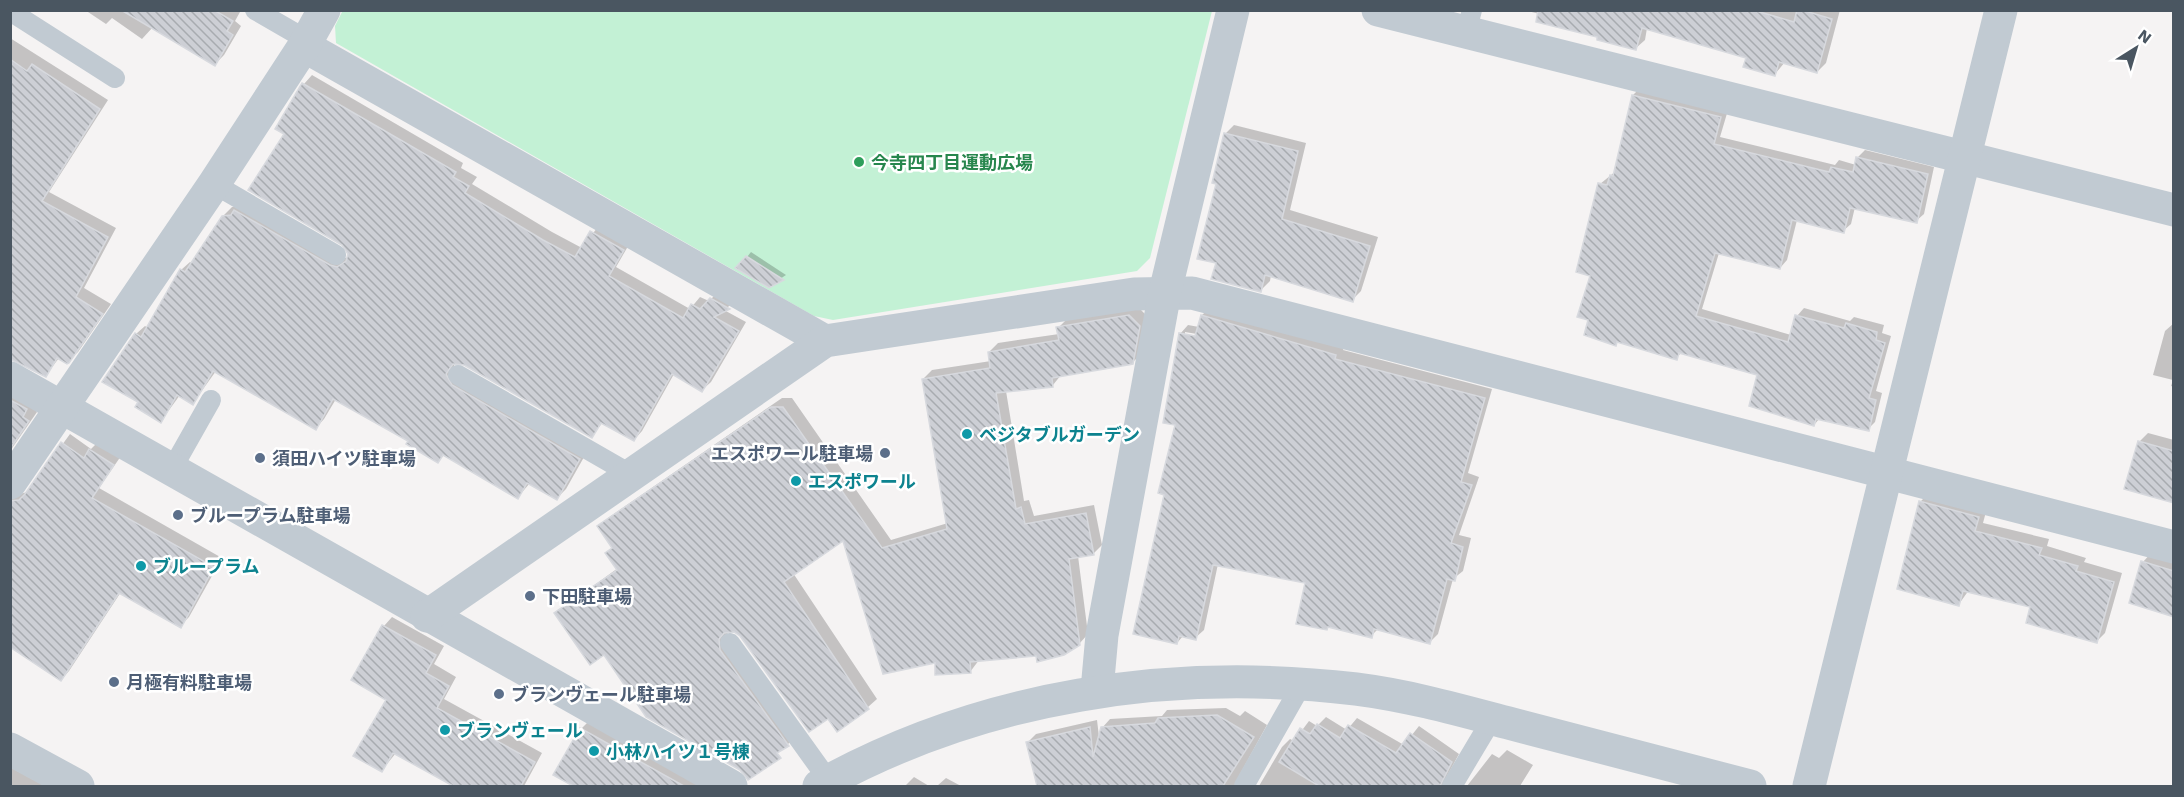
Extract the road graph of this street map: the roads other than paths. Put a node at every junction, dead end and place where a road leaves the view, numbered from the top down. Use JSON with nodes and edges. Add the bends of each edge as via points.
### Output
{"nodes":[{"id":1,"x":255,"y":10,"type":"edge"},
{"id":2,"x":324,"y":10,"type":"edge"},
{"id":3,"x":1233,"y":10,"type":"edge"},
{"id":4,"x":1378,"y":10,"type":"edge"},
{"id":5,"x":2001,"y":10,"type":"edge"},
{"id":6,"x":10,"y":11,"type":"edge"},
{"id":7,"x":1469,"y":22,"type":"edge"},
{"id":8,"x":305,"y":43,"type":"junction"},
{"id":9,"x":115,"y":78,"type":"dead end"},
{"id":10,"x":1964,"y":157,"type":"junction"},
{"id":11,"x":214,"y":184,"type":"junction"},
{"id":12,"x":2174,"y":210,"type":"edge"},
{"id":13,"x":336,"y":255,"type":"dead end"},
{"id":14,"x":1165,"y":292,"type":"junction"},
{"id":15,"x":825,"y":341,"type":"junction"},
{"id":16,"x":458,"y":375,"type":"dead end"},
{"id":17,"x":10,"y":378,"type":"edge"},
{"id":18,"x":211,"y":400,"type":"dead end"},
{"id":19,"x":62,"y":406,"type":"junction"},
{"id":20,"x":172,"y":470,"type":"junction"},
{"id":21,"x":1886,"y":474,"type":"junction"},
{"id":22,"x":632,"y":475,"type":"junction"},
{"id":23,"x":10,"y":483,"type":"edge"},
{"id":24,"x":2174,"y":547,"type":"edge"},
{"id":25,"x":427,"y":616,"type":"junction"},
{"id":26,"x":730,"y":643,"type":"dead end"},
{"id":27,"x":1302,"y":684,"type":"junction"},
{"id":28,"x":1097,"y":690,"type":"junction"},
{"id":29,"x":1492,"y":719,"type":"junction"},
{"id":30,"x":10,"y":749,"type":"edge"},
{"id":31,"x":824,"y":784,"type":"edge"},
{"id":32,"x":78,"y":786,"type":"edge"},
{"id":33,"x":732,"y":786,"type":"edge"},
{"id":34,"x":1244,"y":786,"type":"edge"},
{"id":35,"x":1452,"y":786,"type":"edge"},
{"id":36,"x":1750,"y":786,"type":"edge"},
{"id":37,"x":1809,"y":786,"type":"edge"}],
"edges":[{"from":1,"to":8,"type":"lane"},
{"from":2,"to":8,"type":"street"},
{"from":3,"to":14,"type":"street"},
{"from":4,"to":7,"type":"street"},
{"from":5,"to":10,"type":"street"},
{"from":6,"to":9,"type":"lane"},
{"from":7,"to":10,"type":"street"},
{"from":8,"to":11,"type":"street"},
{"from":8,"to":15,"type":"street"},
{"from":10,"to":12,"type":"street"},
{"from":10,"to":21,"type":"street"},
{"from":11,"to":13,"type":"lane"},
{"from":11,"to":19,"type":"street"},
{"from":14,"to":15,"type":"street"},
{"from":14,"to":21,"type":"street","via":[[1192,293]]},
{"from":14,"to":28,"type":"street","via":[[1102,635]]},
{"from":15,"to":22,"type":"street"},
{"from":16,"to":22,"type":"lane"},
{"from":17,"to":19,"type":"street"},
{"from":18,"to":20,"type":"lane"},
{"from":19,"to":20,"type":"street"},
{"from":19,"to":23,"type":"street"},
{"from":20,"to":25,"type":"street"},
{"from":21,"to":24,"type":"street"},
{"from":21,"to":37,"type":"street"},
{"from":22,"to":25,"type":"street"},
{"from":25,"to":33,"type":"street"},
{"from":26,"to":31,"type":"lane"},
{"from":27,"to":28,"type":"street","via":[[1176,682]]},
{"from":27,"to":29,"type":"street","via":[[1390,695]]},
{"from":27,"to":34,"type":"lane"},
{"from":28,"to":31,"type":"street","via":[[980,718],[918,740]]},
{"from":29,"to":35,"type":"lane"},
{"from":29,"to":36,"type":"street"},
{"from":30,"to":32,"type":"street"}]}
